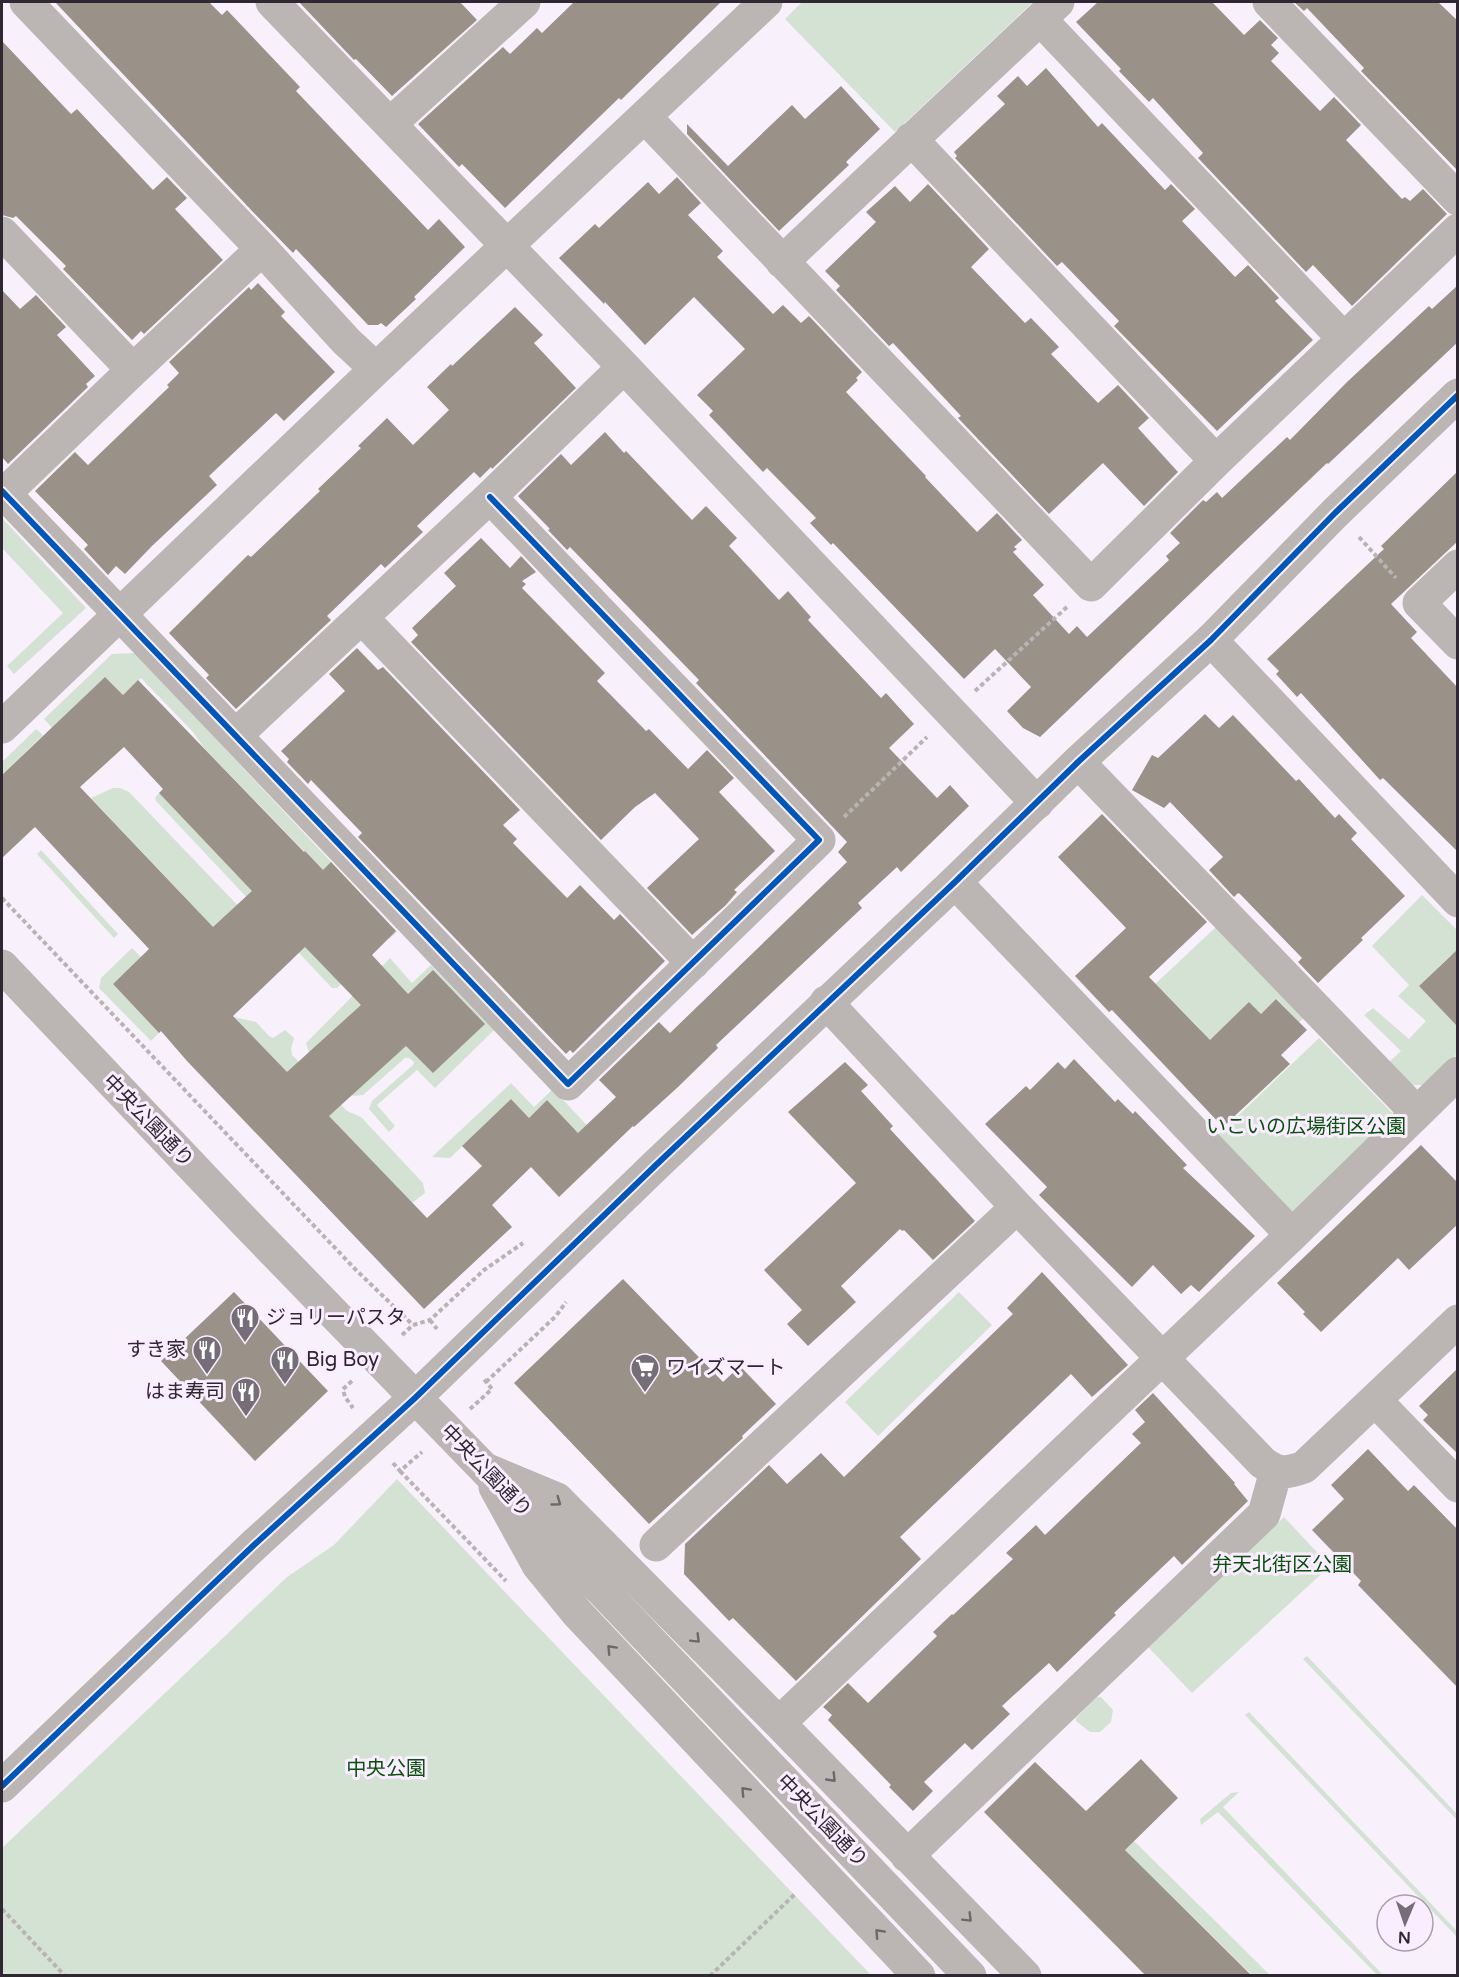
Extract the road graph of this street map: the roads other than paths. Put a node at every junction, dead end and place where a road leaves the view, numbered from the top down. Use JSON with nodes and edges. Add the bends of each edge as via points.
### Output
{"nodes":[{"id":1,"x":26,"y":2,"type":"edge"},
{"id":2,"x":272,"y":2,"type":"edge"},
{"id":3,"x":766,"y":2,"type":"edge"},
{"id":4,"x":1269,"y":2,"type":"edge"},
{"id":5,"x":521,"y":3,"type":"edge"},
{"id":6,"x":1049,"y":10,"type":"edge"},
{"id":7,"x":645,"y":117,"type":"junction"},
{"id":8,"x":390,"y":124,"type":"junction"},
{"id":9,"x":911,"y":139,"type":"junction"},
{"id":10,"x":1458,"y":199,"type":"edge"},
{"id":11,"x":1458,"y":230,"type":"edge"},
{"id":12,"x":2,"y":233,"type":"edge"},
{"id":13,"x":508,"y":247,"type":"junction"},
{"id":14,"x":262,"y":249,"type":"junction"},
{"id":15,"x":782,"y":262,"type":"junction"},
{"id":16,"x":1343,"y":338,"type":"junction"},
{"id":17,"x":624,"y":367,"type":"junction"},
{"id":18,"x":376,"y":369,"type":"junction"},
{"id":19,"x":133,"y":370,"type":"junction"},
{"id":20,"x":1458,"y":395,"type":"edge"},
{"id":21,"x":1216,"y":461,"type":"junction"},
{"id":22,"x":3,"y":492,"type":"edge"},
{"id":23,"x":490,"y":497,"type":"junction"},
{"id":24,"x":1458,"y":566,"type":"edge"},
{"id":25,"x":120,"y":615,"type":"junction"},
{"id":26,"x":362,"y":618,"type":"junction"},
{"id":27,"x":1211,"y":639,"type":"junction"},
{"id":28,"x":1458,"y":643,"type":"edge"},
{"id":29,"x":2,"y":727,"type":"edge"},
{"id":30,"x":236,"y":735,"type":"junction"},
{"id":31,"x":1078,"y":762,"type":"junction"},
{"id":32,"x":1037,"y":803,"type":"junction"},
{"id":33,"x":955,"y":882,"type":"junction"},
{"id":34,"x":1458,"y":901,"type":"edge"},
{"id":35,"x":693,"y":963,"type":"junction"},
{"id":36,"x":2,"y":966,"type":"edge"},
{"id":37,"x":826,"y":1002,"type":"junction"},
{"id":38,"x":1458,"y":1073,"type":"edge"},
{"id":39,"x":1417,"y":1113,"type":"junction"},
{"id":40,"x":1017,"y":1207,"type":"junction"},
{"id":41,"x":1292,"y":1235,"type":"junction"},
{"id":42,"x":1458,"y":1321,"type":"edge"},
{"id":43,"x":1164,"y":1358,"type":"junction"},
{"id":44,"x":415,"y":1398,"type":"junction"},
{"id":45,"x":1375,"y":1400,"type":"junction"},
{"id":46,"x":485,"y":1469,"type":"junction"},
{"id":47,"x":1276,"y":1471,"type":"junction"},
{"id":48,"x":1458,"y":1486,"type":"edge"},
{"id":49,"x":656,"y":1545,"type":"dead end"},
{"id":50,"x":779,"y":1723,"type":"junction"},
{"id":51,"x":2,"y":1786,"type":"edge"},
{"id":52,"x":907,"y":1856,"type":"junction"},
{"id":53,"x":919,"y":1976,"type":"edge"},
{"id":54,"x":970,"y":1976,"type":"edge"},
{"id":55,"x":1025,"y":1976,"type":"edge"}],
"edges":[{"from":1,"to":14,"type":"street"},
{"from":2,"to":8,"type":"street"},
{"from":3,"to":7,"type":"street"},
{"from":4,"to":10,"type":"street"},
{"from":5,"to":8,"type":"street"},
{"from":6,"to":9,"type":"street"},
{"from":6,"to":16,"type":"street"},
{"from":7,"to":13,"type":"street"},
{"from":7,"to":15,"type":"street"},
{"from":8,"to":13,"type":"street"},
{"from":9,"to":15,"type":"street"},
{"from":9,"to":21,"type":"street"},
{"from":11,"to":16,"type":"street"},
{"from":12,"to":19,"type":"street"},
{"from":13,"to":17,"type":"street"},
{"from":13,"to":18,"type":"street"},
{"from":14,"to":18,"type":"street"},
{"from":14,"to":19,"type":"street"},
{"from":15,"to":21,"type":"street","via":[[1091,585]]},
{"from":16,"to":21,"type":"street"},
{"from":17,"to":23,"type":"street"},
{"from":17,"to":32,"type":"street","via":[[961,705]]},
{"from":18,"to":25,"type":"street"},
{"from":19,"to":22,"type":"street"},
{"from":20,"to":27,"type":"street"},
{"from":22,"to":25,"type":"street"},
{"from":23,"to":26,"type":"street"},
{"from":23,"to":35,"type":"street","via":[[819,840]]},
{"from":24,"to":28,"type":"street","via":[[1419,603]]},
{"from":25,"to":29,"type":"street"},
{"from":25,"to":30,"type":"street"},
{"from":26,"to":30,"type":"street"},
{"from":26,"to":35,"type":"street"},
{"from":27,"to":31,"type":"street"},
{"from":27,"to":34,"type":"street"},
{"from":30,"to":35,"type":"street","via":[[568,1084]]},
{"from":31,"to":32,"type":"street"},
{"from":31,"to":39,"type":"street"},
{"from":32,"to":33,"type":"street"},
{"from":33,"to":37,"type":"street"},
{"from":33,"to":41,"type":"street"},
{"from":36,"to":44,"type":"street","name":"中央公園通り"},
{"from":37,"to":40,"type":"street"},
{"from":37,"to":44,"type":"street"},
{"from":38,"to":39,"type":"street"},
{"from":39,"to":41,"type":"street"},
{"from":40,"to":43,"type":"street"},
{"from":40,"to":49,"type":"street"},
{"from":41,"to":43,"type":"street"},
{"from":42,"to":45,"type":"street"},
{"from":43,"to":47,"type":"street","via":[[1263,1463]]},
{"from":43,"to":50,"type":"street"},
{"from":44,"to":46,"type":"street","name":"中央公園通り"},
{"from":44,"to":51,"type":"street","via":[[254,1545]]},
{"from":45,"to":47,"type":"street","via":[[1304,1467],[1288,1473]]},
{"from":45,"to":48,"type":"street"},
{"from":46,"to":50,"type":"street","one_way":true,"via":[[557,1499]]},
{"from":53,"to":46,"type":"street","one_way":true,"via":[[578,1614],[538,1564]]},
{"from":46,"to":54,"type":"street","name":"中央公園通り"},
{"from":47,"to":52,"type":"street","via":[[1264,1514]]},
{"from":50,"to":52,"type":"street","one_way":true},
{"from":52,"to":55,"type":"street","one_way":true}]}
